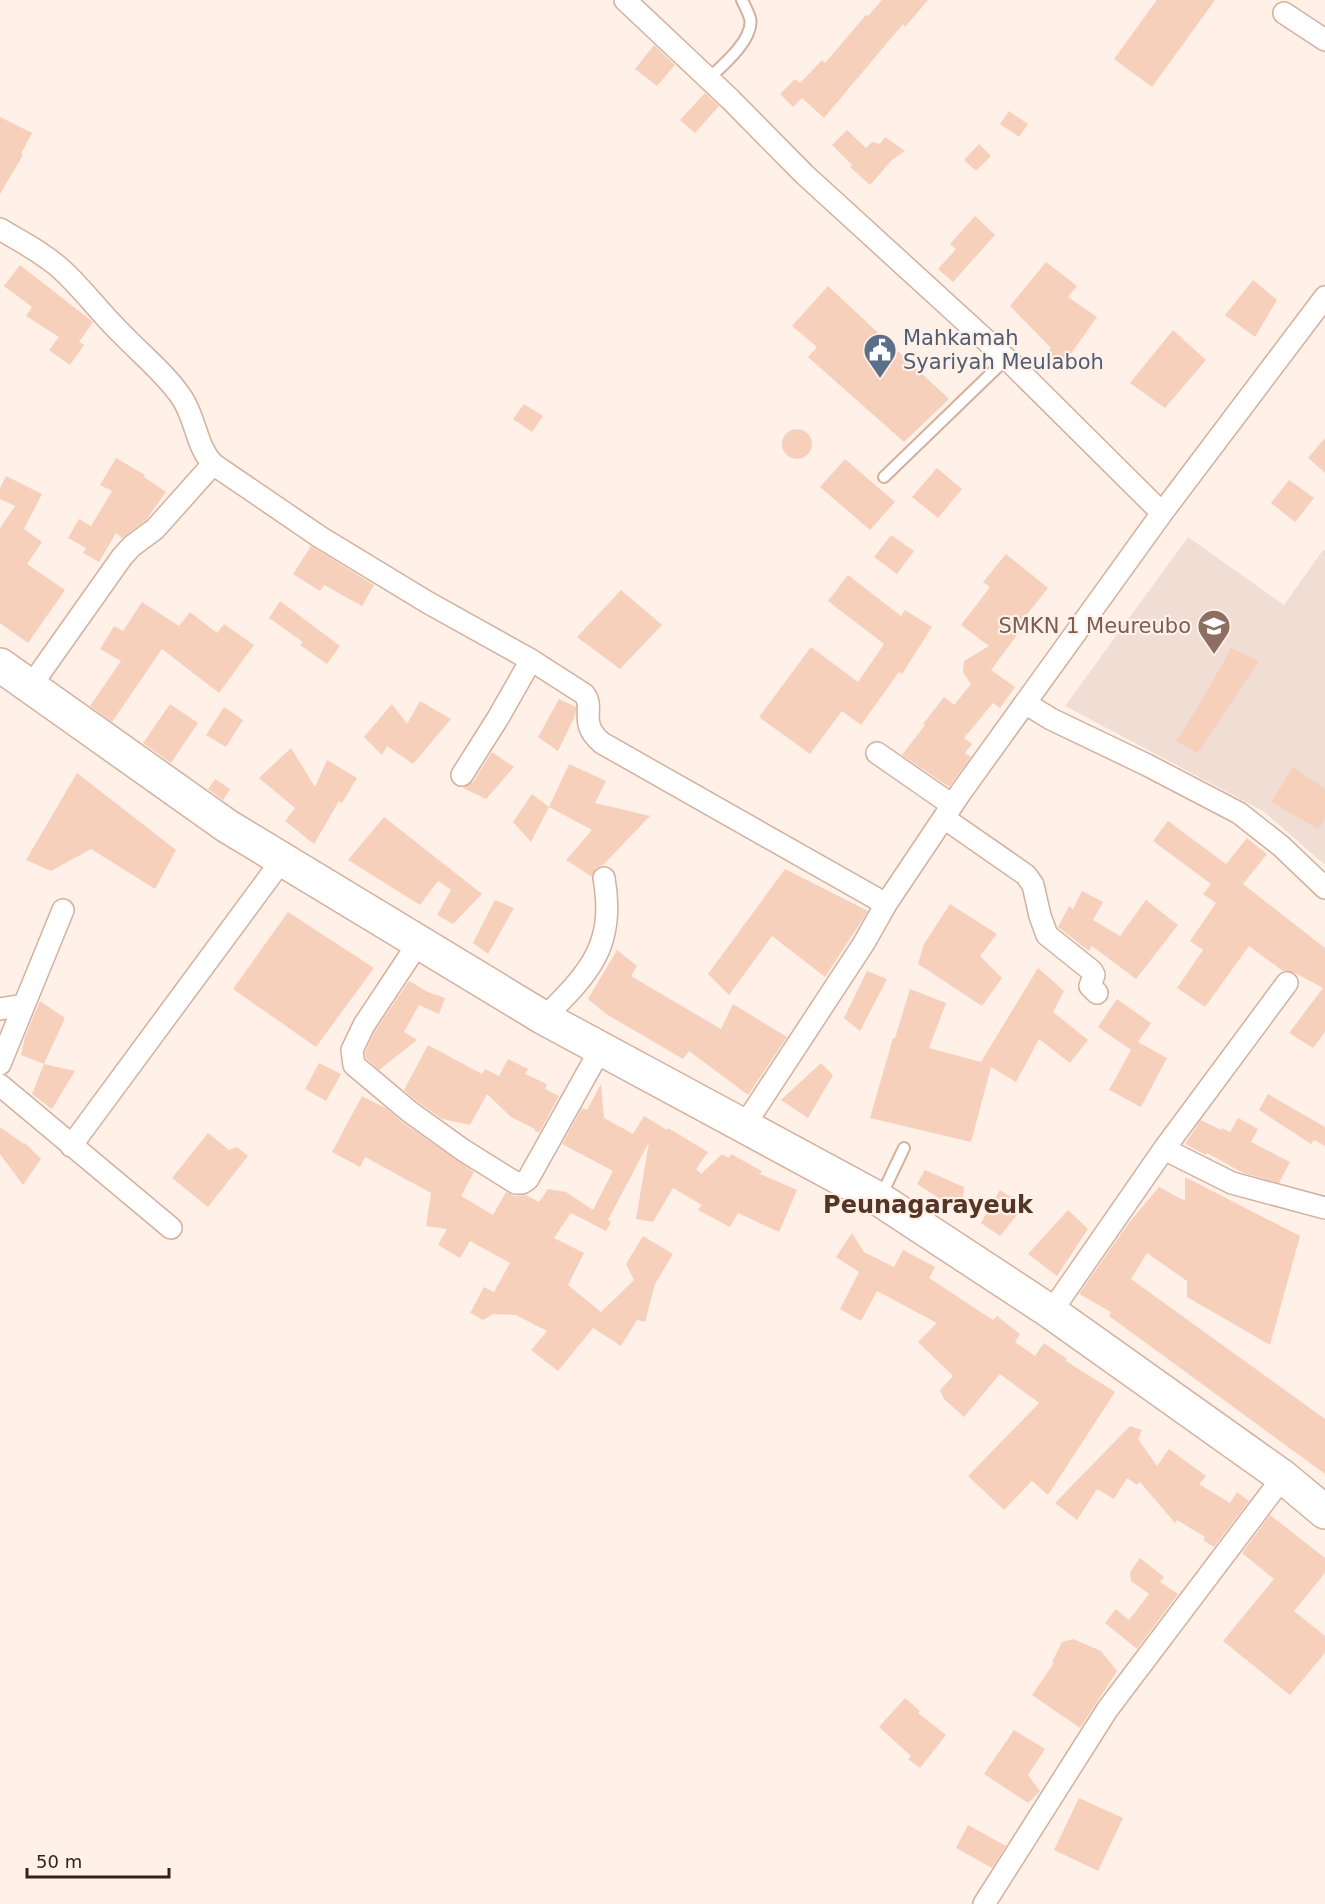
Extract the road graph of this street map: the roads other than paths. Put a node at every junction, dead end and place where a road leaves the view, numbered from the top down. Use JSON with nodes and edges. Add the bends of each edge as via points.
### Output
{"nodes":[{"id":1,"x":625,"y":0,"type":"edge"},
{"id":2,"x":742,"y":0,"type":"edge"},
{"id":3,"x":1284,"y":13,"type":"dead end"},
{"id":4,"x":1325,"y":40,"type":"edge"},
{"id":5,"x":707,"y":80,"type":"junction"},
{"id":6,"x":0,"y":229,"type":"edge"},
{"id":7,"x":1325,"y":297,"type":"edge"},
{"id":8,"x":1006,"y":359,"type":"junction"},
{"id":9,"x":213,"y":464,"type":"junction"},
{"id":10,"x":884,"y":477,"type":"dead end"},
{"id":11,"x":1162,"y":513,"type":"junction"},
{"id":12,"x":531,"y":660,"type":"junction"},
{"id":13,"x":0,"y":665,"type":"edge"},
{"id":14,"x":30,"y":687,"type":"junction"},
{"id":15,"x":1028,"y":705,"type":"junction"},
{"id":16,"x":877,"y":753,"type":"dead end"},
{"id":17,"x":462,"y":775,"type":"dead end"},
{"id":18,"x":953,"y":819,"type":"junction"},
{"id":19,"x":282,"y":860,"type":"junction"},
{"id":20,"x":604,"y":878,"type":"dead end"},
{"id":21,"x":1325,"y":888,"type":"edge"},
{"id":22,"x":886,"y":904,"type":"junction"},
{"id":23,"x":63,"y":910,"type":"dead end"},
{"id":24,"x":419,"y":942,"type":"junction"},
{"id":25,"x":1287,"y":983,"type":"dead end"},
{"id":26,"x":1097,"y":993,"type":"dead end"},
{"id":27,"x":24,"y":1005,"type":"junction"},
{"id":28,"x":0,"y":1009,"type":"edge"},
{"id":29,"x":544,"y":1018,"type":"junction"},
{"id":30,"x":600,"y":1050,"type":"junction"},
{"id":31,"x":0,"y":1064,"type":"edge"},
{"id":32,"x":0,"y":1085,"type":"edge"},
{"id":33,"x":744,"y":1126,"type":"junction"},
{"id":34,"x":71,"y":1146,"type":"junction"},
{"id":35,"x":904,"y":1148,"type":"dead end"},
{"id":36,"x":1164,"y":1149,"type":"junction"},
{"id":37,"x":879,"y":1198,"type":"junction"},
{"id":38,"x":1325,"y":1208,"type":"edge"},
{"id":39,"x":171,"y":1228,"type":"dead end"},
{"id":40,"x":1051,"y":1312,"type":"junction"},
{"id":41,"x":1283,"y":1477,"type":"junction"},
{"id":42,"x":1325,"y":1512,"type":"edge"},
{"id":43,"x":984,"y":1904,"type":"edge"}],
"edges":[{"from":1,"to":5,"type":"street"},
{"from":2,"to":5,"type":"lane","via":[[751,20],[749,31],[730,58]]},
{"from":3,"to":4,"type":"street"},
{"from":5,"to":8,"type":"street"},
{"from":6,"to":9,"type":"street","via":[[62,270],[164,377],[183,399],[202,450]]},
{"from":7,"to":11,"type":"street"},
{"from":8,"to":10,"type":"lane"},
{"from":8,"to":11,"type":"street"},
{"from":9,"to":12,"type":"street","via":[[320,537]]},
{"from":9,"to":14,"type":"street","via":[[155,529],[122,557]]},
{"from":11,"to":15,"type":"street"},
{"from":12,"to":17,"type":"street"},
{"from":12,"to":22,"type":"street","via":[[587,697],[589,727],[602,743]]},
{"from":13,"to":14,"type":"highway"},
{"from":14,"to":19,"type":"highway","via":[[226,826]]},
{"from":15,"to":18,"type":"street"},
{"from":15,"to":21,"type":"street","via":[[1239,813]]},
{"from":16,"to":18,"type":"street"},
{"from":18,"to":22,"type":"street"},
{"from":18,"to":26,"type":"street","via":[[1030,879],[1047,935],[1092,971],[1090,986]]},
{"from":19,"to":24,"type":"highway"},
{"from":19,"to":34,"type":"street"},
{"from":20,"to":29,"type":"street","via":[[608,911],[600,947],[579,983]]},
{"from":22,"to":33,"type":"street"},
{"from":23,"to":27,"type":"street"},
{"from":24,"to":29,"type":"highway"},
{"from":24,"to":30,"type":"street","via":[[364,1025],[352,1050],[354,1065],[410,1112],[516,1183],[528,1179]]},
{"from":25,"to":36,"type":"street"},
{"from":27,"to":28,"type":"street"},
{"from":27,"to":31,"type":"street"},
{"from":29,"to":30,"type":"highway"},
{"from":30,"to":33,"type":"highway"},
{"from":32,"to":34,"type":"street"},
{"from":33,"to":37,"type":"highway"},
{"from":34,"to":39,"type":"street"},
{"from":35,"to":37,"type":"lane"},
{"from":36,"to":38,"type":"street","via":[[1232,1183]]},
{"from":36,"to":40,"type":"street"},
{"from":37,"to":40,"type":"highway"},
{"from":40,"to":41,"type":"highway"},
{"from":41,"to":42,"type":"highway"},
{"from":41,"to":43,"type":"street","via":[[1107,1710]]}]}
